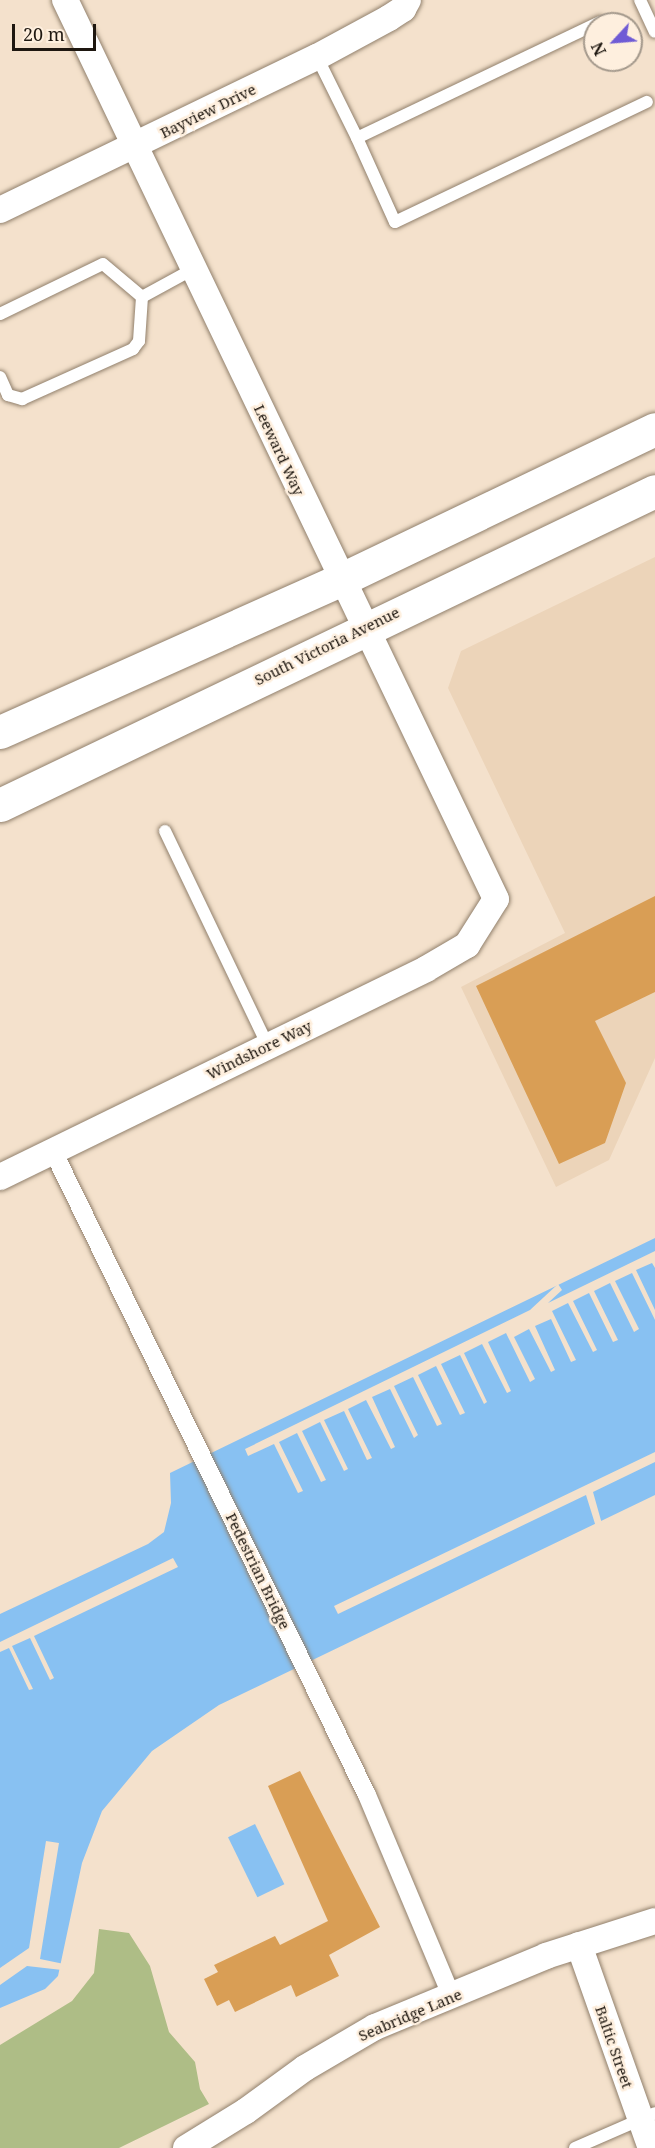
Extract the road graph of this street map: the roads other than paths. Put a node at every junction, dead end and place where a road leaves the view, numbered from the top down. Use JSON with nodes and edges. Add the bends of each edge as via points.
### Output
{"nodes":[{"id":1,"x":65,"y":0,"type":"edge"},
{"id":2,"x":408,"y":0,"type":"edge"},
{"id":3,"x":640,"y":0,"type":"edge"},
{"id":4,"x":583,"y":30,"type":"edge"},
{"id":5,"x":655,"y":32,"type":"edge"},
{"id":6,"x":317,"y":57,"type":"junction"},
{"id":7,"x":646,"y":102,"type":"dead end"},
{"id":8,"x":357,"y":138,"type":"junction"},
{"id":9,"x":135,"y":147,"type":"junction"},
{"id":10,"x":0,"y":210,"type":"edge"},
{"id":11,"x":195,"y":268,"type":"junction"},
{"id":12,"x":142,"y":297,"type":"junction"},
{"id":13,"x":0,"y":314,"type":"edge"},
{"id":14,"x":0,"y":377,"type":"edge"},
{"id":15,"x":655,"y":429,"type":"edge"},
{"id":16,"x":655,"y":491,"type":"edge"},
{"id":17,"x":340,"y":580,"type":"junction"},
{"id":18,"x":364,"y":628,"type":"junction"},
{"id":19,"x":0,"y":732,"type":"edge"},
{"id":20,"x":0,"y":805,"type":"edge"},
{"id":21,"x":165,"y":831,"type":"dead end"},
{"id":22,"x":496,"y":899,"type":"joint"},
{"id":23,"x":268,"y":1046,"type":"junction"},
{"id":24,"x":53,"y":1151,"type":"junction"},
{"id":25,"x":0,"y":1177,"type":"edge"},
{"id":26,"x":655,"y":1921,"type":"edge"},
{"id":27,"x":579,"y":1945,"type":"junction"},
{"id":28,"x":452,"y":1997,"type":"junction"},
{"id":29,"x":647,"y":2115,"type":"edge"},
{"id":30,"x":186,"y":2148,"type":"edge"},
{"id":31,"x":575,"y":2148,"type":"edge"},
{"id":32,"x":651,"y":2148,"type":"edge"}],
"edges":[{"from":1,"to":9,"type":"street","name":"Leeward Way"},
{"from":2,"to":6,"type":"street","name":"Bayview Drive","via":[[403,9],[389,18]]},
{"from":3,"to":5,"type":"lane"},
{"from":4,"to":8,"type":"lane"},
{"from":6,"to":8,"type":"lane"},
{"from":6,"to":9,"type":"street","name":"Bayview Drive"},
{"from":7,"to":8,"type":"lane","via":[[395,222]]},
{"from":9,"to":10,"type":"street","name":"Bayview Drive"},
{"from":9,"to":11,"type":"street","name":"Leeward Way"},
{"from":11,"to":12,"type":"lane"},
{"from":11,"to":17,"type":"street","name":"Leeward Way"},
{"from":12,"to":13,"type":"lane","via":[[103,264]]},
{"from":12,"to":14,"type":"lane","via":[[139,341],[133,349],[22,399],[8,395]]},
{"from":15,"to":17,"type":"main road"},
{"from":16,"to":18,"type":"main road","name":"South Victoria Avenue"},
{"from":17,"to":18,"type":"street","name":"Leeward Way"},
{"from":17,"to":19,"type":"main road"},
{"from":18,"to":20,"type":"main road","name":"South Victoria Avenue"},
{"from":18,"to":22,"type":"street","name":"Leeward Way"},
{"from":21,"to":23,"type":"lane"},
{"from":22,"to":23,"type":"street","name":"Windshore Way","via":[[467,945]]},
{"from":23,"to":24,"type":"street","name":"Windshore Way"},
{"from":24,"to":25,"type":"street","name":"Windshore Way"},
{"from":24,"to":28,"type":"street","name":"Pedestrian Bridge","via":[[367,1795]]},
{"from":26,"to":27,"type":"street","name":"Seabridge Lane"},
{"from":27,"to":28,"type":"street","name":"Seabridge Lane"},
{"from":27,"to":29,"type":"street","name":"Baltic Street"},
{"from":28,"to":30,"type":"street","name":"Seabridge Lane","via":[[375,2027],[305,2068]]},
{"from":29,"to":31,"type":"lane"},
{"from":29,"to":32,"type":"street","name":"Baltic Street"}]}
